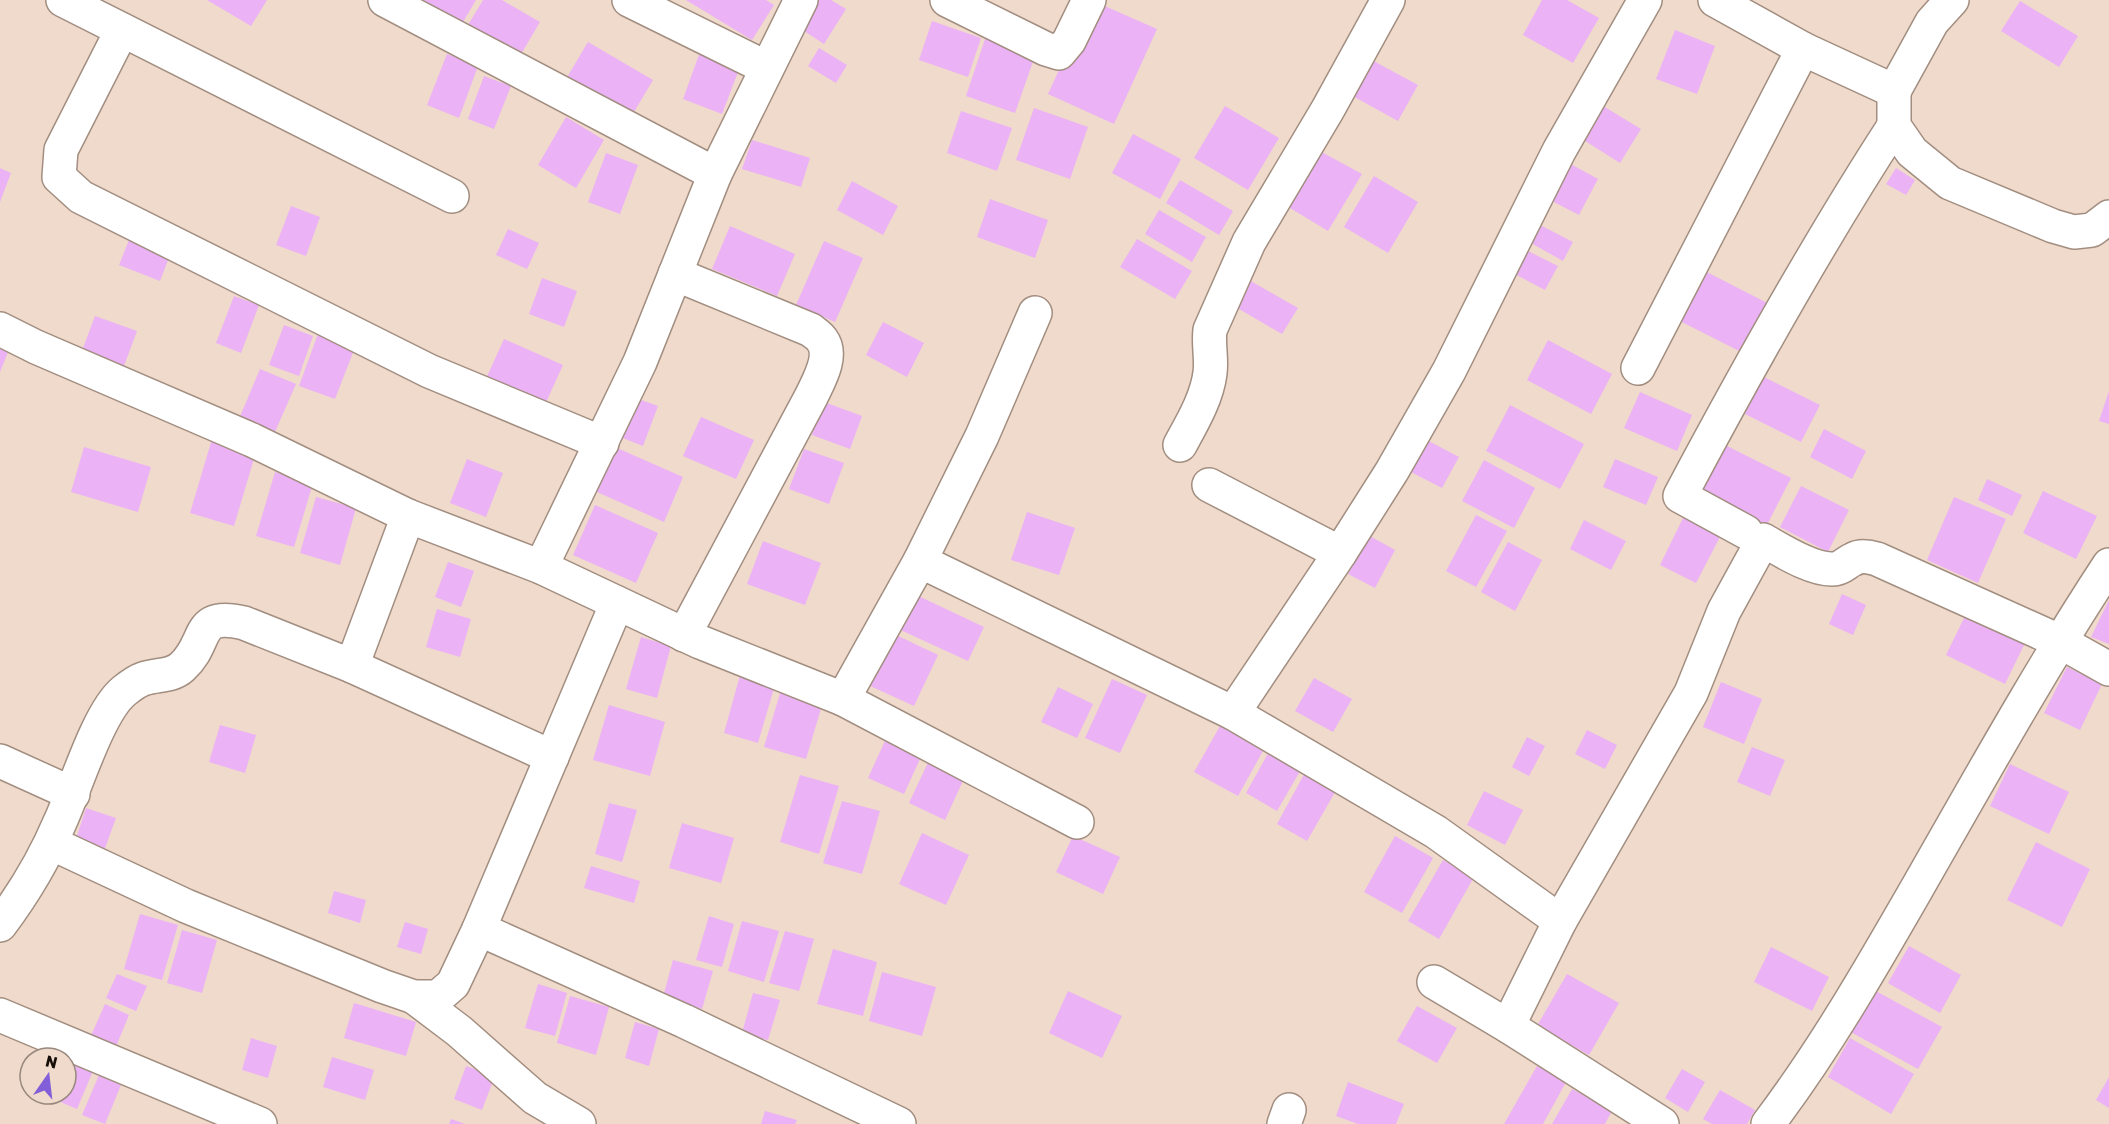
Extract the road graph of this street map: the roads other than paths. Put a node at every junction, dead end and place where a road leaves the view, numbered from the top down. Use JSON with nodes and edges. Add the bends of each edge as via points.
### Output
{"nodes":[{"id":1,"x":63,"y":0,"type":"edge"},
{"id":2,"x":385,"y":0,"type":"edge"},
{"id":3,"x":629,"y":0,"type":"edge"},
{"id":4,"x":801,"y":0,"type":"edge"},
{"id":5,"x":947,"y":0,"type":"edge"},
{"id":6,"x":1089,"y":0,"type":"edge"},
{"id":7,"x":1387,"y":0,"type":"edge"},
{"id":8,"x":1645,"y":0,"type":"edge"},
{"id":9,"x":1714,"y":0,"type":"edge"},
{"id":10,"x":1952,"y":0,"type":"edge"},
{"id":11,"x":122,"y":30,"type":"junction"},
{"id":12,"x":1803,"y":49,"type":"junction"},
{"id":13,"x":767,"y":68,"type":"junction"},
{"id":14,"x":1894,"y":91,"type":"junction"},
{"id":15,"x":1894,"y":126,"type":"junction"},
{"id":16,"x":715,"y":174,"type":"junction"},
{"id":17,"x":452,"y":195,"type":"dead end"},
{"id":18,"x":2109,"y":217,"type":"edge"},
{"id":19,"x":675,"y":274,"type":"junction"},
{"id":20,"x":1035,"y":313,"type":"dead end"},
{"id":21,"x":0,"y":329,"type":"edge"},
{"id":22,"x":1638,"y":368,"type":"dead end"},
{"id":23,"x":602,"y":443,"type":"junction"},
{"id":24,"x":1180,"y":445,"type":"dead end"},
{"id":25,"x":1209,"y":485,"type":"dead end"},
{"id":26,"x":408,"y":516,"type":"junction"},
{"id":27,"x":1746,"y":532,"type":"dead end"},
{"id":28,"x":1340,"y":553,"type":"junction"},
{"id":29,"x":920,"y":561,"type":"junction"},
{"id":30,"x":2109,"y":565,"type":"edge"},
{"id":31,"x":541,"y":567,"type":"junction"},
{"id":32,"x":617,"y":603,"type":"junction"},
{"id":33,"x":684,"y":635,"type":"junction"},
{"id":34,"x":2059,"y":641,"type":"junction"},
{"id":35,"x":352,"y":666,"type":"junction"},
{"id":36,"x":2109,"y":669,"type":"edge"},
{"id":37,"x":843,"y":699,"type":"junction"},
{"id":38,"x":1233,"y":713,"type":"junction"},
{"id":39,"x":552,"y":757,"type":"junction"},
{"id":40,"x":0,"y":761,"type":"edge"},
{"id":41,"x":72,"y":794,"type":"junction"},
{"id":42,"x":1077,"y":822,"type":"dead end"},
{"id":43,"x":51,"y":843,"type":"junction"},
{"id":44,"x":1560,"y":921,"type":"junction"},
{"id":45,"x":0,"y":925,"type":"edge"},
{"id":46,"x":479,"y":928,"type":"junction"},
{"id":47,"x":1434,"y":982,"type":"dead end"},
{"id":48,"x":414,"y":997,"type":"junction"},
{"id":49,"x":0,"y":1015,"type":"edge"},
{"id":50,"x":1508,"y":1026,"type":"junction"},
{"id":51,"x":260,"y":1124,"type":"edge"},
{"id":52,"x":579,"y":1124,"type":"edge"},
{"id":53,"x":899,"y":1124,"type":"edge"},
{"id":54,"x":1662,"y":1124,"type":"edge"},
{"id":55,"x":1768,"y":1124,"type":"edge"}],
"edges":[{"from":1,"to":11,"type":"street"},
{"from":2,"to":16,"type":"street"},
{"from":3,"to":13,"type":"street"},
{"from":4,"to":13,"type":"street"},
{"from":5,"to":6,"type":"street","via":[[1059,53]]},
{"from":7,"to":24,"type":"street","via":[[1249,242],[1210,330],[1210,372],[1198,410]]},
{"from":8,"to":28,"type":"street","via":[[1559,151],[1449,371]]},
{"from":9,"to":12,"type":"street"},
{"from":10,"to":14,"type":"street","via":[[1932,22]]},
{"from":11,"to":17,"type":"street"},
{"from":11,"to":23,"type":"street","via":[[61,150],[59,177],[69,188],[162,239],[429,371]]},
{"from":12,"to":14,"type":"street"},
{"from":12,"to":22,"type":"street"},
{"from":13,"to":16,"type":"street"},
{"from":14,"to":15,"type":"street"},
{"from":15,"to":18,"type":"street","via":[[1912,152],[1950,183],[2074,232],[2092,230]]},
{"from":15,"to":27,"type":"street","via":[[1840,209],[1680,496]]},
{"from":16,"to":19,"type":"street"},
{"from":19,"to":23,"type":"street"},
{"from":19,"to":33,"type":"street","via":[[811,330],[823,341],[826,352],[811,397]]},
{"from":20,"to":29,"type":"street","via":[[982,436]]},
{"from":21,"to":26,"type":"street","via":[[252,440]]},
{"from":23,"to":31,"type":"street"},
{"from":25,"to":28,"type":"street"},
{"from":26,"to":31,"type":"street"},
{"from":26,"to":35,"type":"street"},
{"from":28,"to":38,"type":"street"},
{"from":29,"to":37,"type":"street"},
{"from":29,"to":38,"type":"street"},
{"from":30,"to":34,"type":"street"},
{"from":31,"to":32,"type":"street"},
{"from":32,"to":33,"type":"street"},
{"from":32,"to":39,"type":"street"},
{"from":33,"to":37,"type":"street"},
{"from":34,"to":36,"type":"street"},
{"from":34,"to":44,"type":"street","via":[[1877,559],[1865,556],[1835,569],[1822,568],[1763,540],[1724,611],[1691,693]]},
{"from":34,"to":55,"type":"street","via":[[1858,990]]},
{"from":35,"to":39,"type":"street"},
{"from":35,"to":41,"type":"street","via":[[244,623],[214,621],[183,667],[144,679],[123,691],[94,739]]},
{"from":37,"to":42,"type":"street"},
{"from":38,"to":44,"type":"street","via":[[1436,832]]},
{"from":39,"to":46,"type":"street"},
{"from":40,"to":41,"type":"street"},
{"from":41,"to":43,"type":"street"},
{"from":43,"to":45,"type":"street","via":[[28,886]]},
{"from":43,"to":48,"type":"street","via":[[186,906]]},
{"from":44,"to":50,"type":"street"},
{"from":46,"to":48,"type":"street","via":[[453,984],[438,997]]},
{"from":46,"to":53,"type":"street"},
{"from":47,"to":50,"type":"street"},
{"from":48,"to":52,"type":"street","via":[[535,1098]]},
{"from":49,"to":51,"type":"street"},
{"from":50,"to":54,"type":"street"}]}
